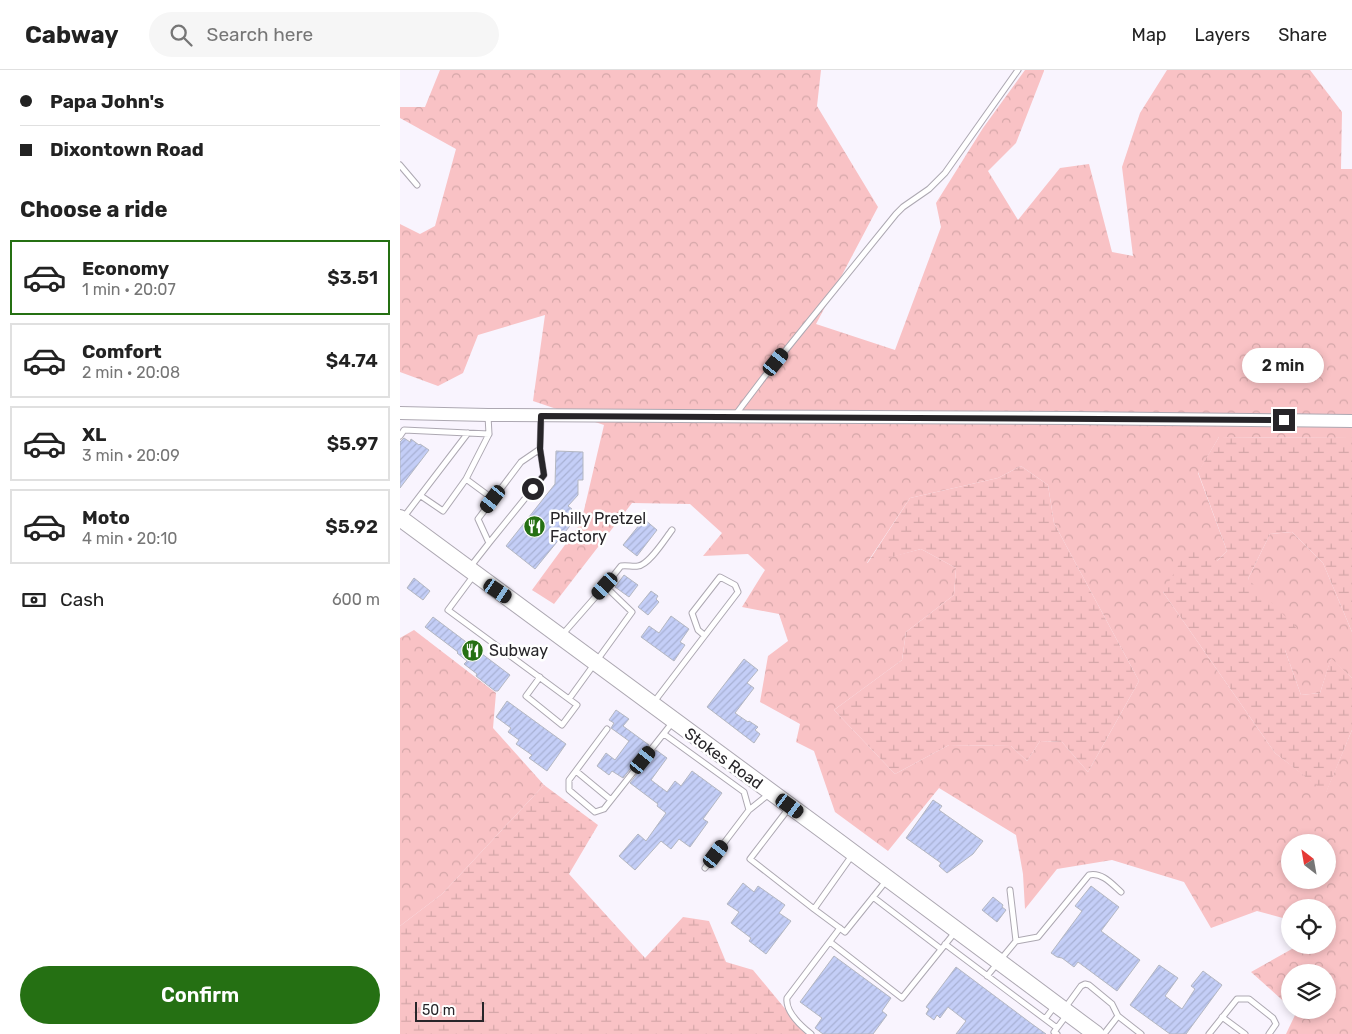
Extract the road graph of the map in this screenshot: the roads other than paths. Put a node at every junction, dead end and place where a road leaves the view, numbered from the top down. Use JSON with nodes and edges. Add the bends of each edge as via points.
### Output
{"nodes":[{"id":1,"x":1018,"y":70,"type":"edge"},
{"id":2,"x":400,"y":165,"type":"edge"},
{"id":3,"x":417,"y":185,"type":"dead end"},
{"id":4,"x":400,"y":413,"type":"edge"},
{"id":5,"x":488,"y":415,"type":"junction"},
{"id":6,"x":541,"y":416,"type":"junction"},
{"id":7,"x":735,"y":417,"type":"junction"},
{"id":8,"x":1352,"y":421,"type":"edge"},
{"id":9,"x":468,"y":433,"type":"junction"},
{"id":10,"x":489,"y":434,"type":"junction"},
{"id":11,"x":400,"y":436,"type":"edge"},
{"id":12,"x":540,"y":449,"type":"junction"},
{"id":13,"x":466,"y":479,"type":"junction"},
{"id":14,"x":421,"y":496,"type":"junction"},
{"id":15,"x":493,"y":499,"type":"junction"},
{"id":16,"x":401,"y":520,"type":"edge"},
{"id":17,"x":672,"y":530,"type":"dead end"},
{"id":18,"x":489,"y":543,"type":"junction"},
{"id":19,"x":472,"y":571,"type":"junction"},
{"id":20,"x":605,"y":586,"type":"junction"},
{"id":21,"x":704,"y":635,"type":"junction"},
{"id":22,"x":561,"y":636,"type":"junction"},
{"id":23,"x":596,"y":662,"type":"junction"},
{"id":24,"x":540,"y":677,"type":"junction"},
{"id":25,"x":569,"y":699,"type":"junction"},
{"id":26,"x":652,"y":704,"type":"junction"},
{"id":27,"x":669,"y":727,"type":"junction"},
{"id":28,"x":607,"y":729,"type":"dead end"},
{"id":29,"x":703,"y":752,"type":"junction"},
{"id":30,"x":576,"y":771,"type":"junction"},
{"id":31,"x":758,"y":782,"type":"junction"},
{"id":32,"x":744,"y":792,"type":"junction"},
{"id":33,"x":772,"y":793,"type":"junction"},
{"id":34,"x":611,"y":800,"type":"junction"},
{"id":35,"x":790,"y":806,"type":"junction"},
{"id":36,"x":749,"y":810,"type":"junction"},
{"id":37,"x":853,"y":854,"type":"junction"},
{"id":38,"x":705,"y":868,"type":"dead end"},
{"id":39,"x":887,"y":878,"type":"junction"},
{"id":40,"x":1010,"y":890,"type":"dead end"},
{"id":41,"x":1122,"y":892,"type":"dead end"},
{"id":42,"x":873,"y":897,"type":"junction"},
{"id":43,"x":814,"y":909,"type":"junction"},
{"id":44,"x":840,"y":928,"type":"junction"},
{"id":45,"x":956,"y":930,"type":"junction"},
{"id":46,"x":1016,"y":941,"type":"junction"},
{"id":47,"x":830,"y":942,"type":"junction"},
{"id":48,"x":945,"y":944,"type":"junction"},
{"id":49,"x":941,"y":949,"type":"junction"},
{"id":50,"x":998,"y":962,"type":"junction"},
{"id":51,"x":987,"y":976,"type":"junction"},
{"id":52,"x":1062,"y":1009,"type":"junction"},
{"id":53,"x":1118,"y":1016,"type":"junction"},
{"id":54,"x":1222,"y":1017,"type":"junction"},
{"id":55,"x":1046,"y":1019,"type":"junction"},
{"id":56,"x":1057,"y":1031,"type":"edge"},
{"id":57,"x":811,"y":1034,"type":"edge"},
{"id":58,"x":1096,"y":1034,"type":"edge"},
{"id":59,"x":1104,"y":1034,"type":"edge"},
{"id":60,"x":1141,"y":1034,"type":"edge"},
{"id":61,"x":1209,"y":1034,"type":"edge"},
{"id":62,"x":1245,"y":1034,"type":"edge"},
{"id":63,"x":1269,"y":1034,"type":"edge"}],
"edges":[{"from":1,"to":7,"type":"lane","via":[[945,173],[896,214]]},
{"from":2,"to":3,"type":"lane"},
{"from":4,"to":5,"type":"street"},
{"from":5,"to":6,"type":"street"},
{"from":5,"to":10,"type":"lane"},
{"from":6,"to":7,"type":"street"},
{"from":6,"to":12,"type":"lane"},
{"from":7,"to":8,"type":"street"},
{"from":9,"to":10,"type":"lane"},
{"from":9,"to":11,"type":"lane","via":[[404,430]]},
{"from":9,"to":14,"type":"lane"},
{"from":10,"to":13,"type":"lane"},
{"from":12,"to":15,"type":"lane","via":[[520,462]]},
{"from":12,"to":18,"type":"lane","via":[[544,475]]},
{"from":13,"to":14,"type":"lane","via":[[443,511]]},
{"from":13,"to":15,"type":"lane"},
{"from":14,"to":16,"type":"lane"},
{"from":15,"to":18,"type":"lane","via":[[478,519]]},
{"from":16,"to":19,"type":"main road","name":"Stokes Road"},
{"from":17,"to":20,"type":"lane","via":[[643,564],[621,566]]},
{"from":18,"to":19,"type":"lane"},
{"from":19,"to":22,"type":"main road","name":"Stokes Road"},
{"from":19,"to":24,"type":"lane","via":[[448,610]]},
{"from":20,"to":22,"type":"lane"},
{"from":20,"to":23,"type":"lane","via":[[632,612]]},
{"from":21,"to":21,"type":"lane","via":[[738,592],[735,585],[720,578],[692,613],[698,630]]},
{"from":21,"to":26,"type":"lane"},
{"from":22,"to":23,"type":"main road","name":"Stokes Road"},
{"from":23,"to":25,"type":"lane"},
{"from":23,"to":26,"type":"main road","name":"Stokes Road"},
{"from":24,"to":25,"type":"lane"},
{"from":24,"to":25,"type":"lane","via":[[526,696],[562,725],[577,704]]},
{"from":26,"to":27,"type":"main road","name":"Stokes Road"},
{"from":27,"to":29,"type":"main road","name":"Stokes Road"},
{"from":27,"to":34,"type":"lane"},
{"from":28,"to":30,"type":"lane"},
{"from":29,"to":31,"type":"main road","name":"Stokes Road"},
{"from":29,"to":32,"type":"lane"},
{"from":30,"to":34,"type":"lane"},
{"from":30,"to":34,"type":"lane","via":[[570,780],[569,790],[595,812],[604,809]]},
{"from":31,"to":32,"type":"lane"},
{"from":31,"to":33,"type":"main road","name":"Stokes Road"},
{"from":32,"to":36,"type":"lane"},
{"from":33,"to":35,"type":"main road","name":"Stokes Road"},
{"from":33,"to":36,"type":"lane"},
{"from":35,"to":37,"type":"main road","name":"Stokes Road"},
{"from":35,"to":43,"type":"lane","via":[[750,859]]},
{"from":36,"to":38,"type":"lane"},
{"from":37,"to":39,"type":"main road","name":"Stokes Road"},
{"from":37,"to":43,"type":"lane"},
{"from":39,"to":42,"type":"lane"},
{"from":39,"to":45,"type":"main road","name":"Stokes Road"},
{"from":40,"to":46,"type":"lane"},
{"from":41,"to":46,"type":"lane","via":[[1100,875],[1089,875],[1038,937]]},
{"from":42,"to":44,"type":"lane","via":[[845,932]]},
{"from":42,"to":49,"type":"lane"},
{"from":43,"to":44,"type":"lane"},
{"from":44,"to":47,"type":"lane"},
{"from":45,"to":48,"type":"lane"},
{"from":45,"to":50,"type":"main road","name":"Stokes Road"},
{"from":46,"to":50,"type":"lane"},
{"from":47,"to":49,"type":"lane","via":[[902,998]]},
{"from":47,"to":57,"type":"lane","via":[[787,998],[789,1011]]},
{"from":48,"to":49,"type":"lane"},
{"from":48,"to":51,"type":"lane"},
{"from":50,"to":51,"type":"lane"},
{"from":50,"to":52,"type":"main road","name":"Stokes Road"},
{"from":51,"to":55,"type":"lane"},
{"from":52,"to":53,"type":"lane","via":[[1085,984],[1112,1004]]},
{"from":52,"to":55,"type":"lane"},
{"from":52,"to":56,"type":"lane"},
{"from":52,"to":58,"type":"main road","name":"Stokes Road"},
{"from":53,"to":59,"type":"lane"},
{"from":53,"to":60,"type":"lane"},
{"from":54,"to":61,"type":"lane"},
{"from":54,"to":62,"type":"lane"},
{"from":54,"to":63,"type":"lane","via":[[1237,1000],[1249,999],[1273,1018],[1276,1024]]},
{"from":55,"to":56,"type":"lane"}]}
